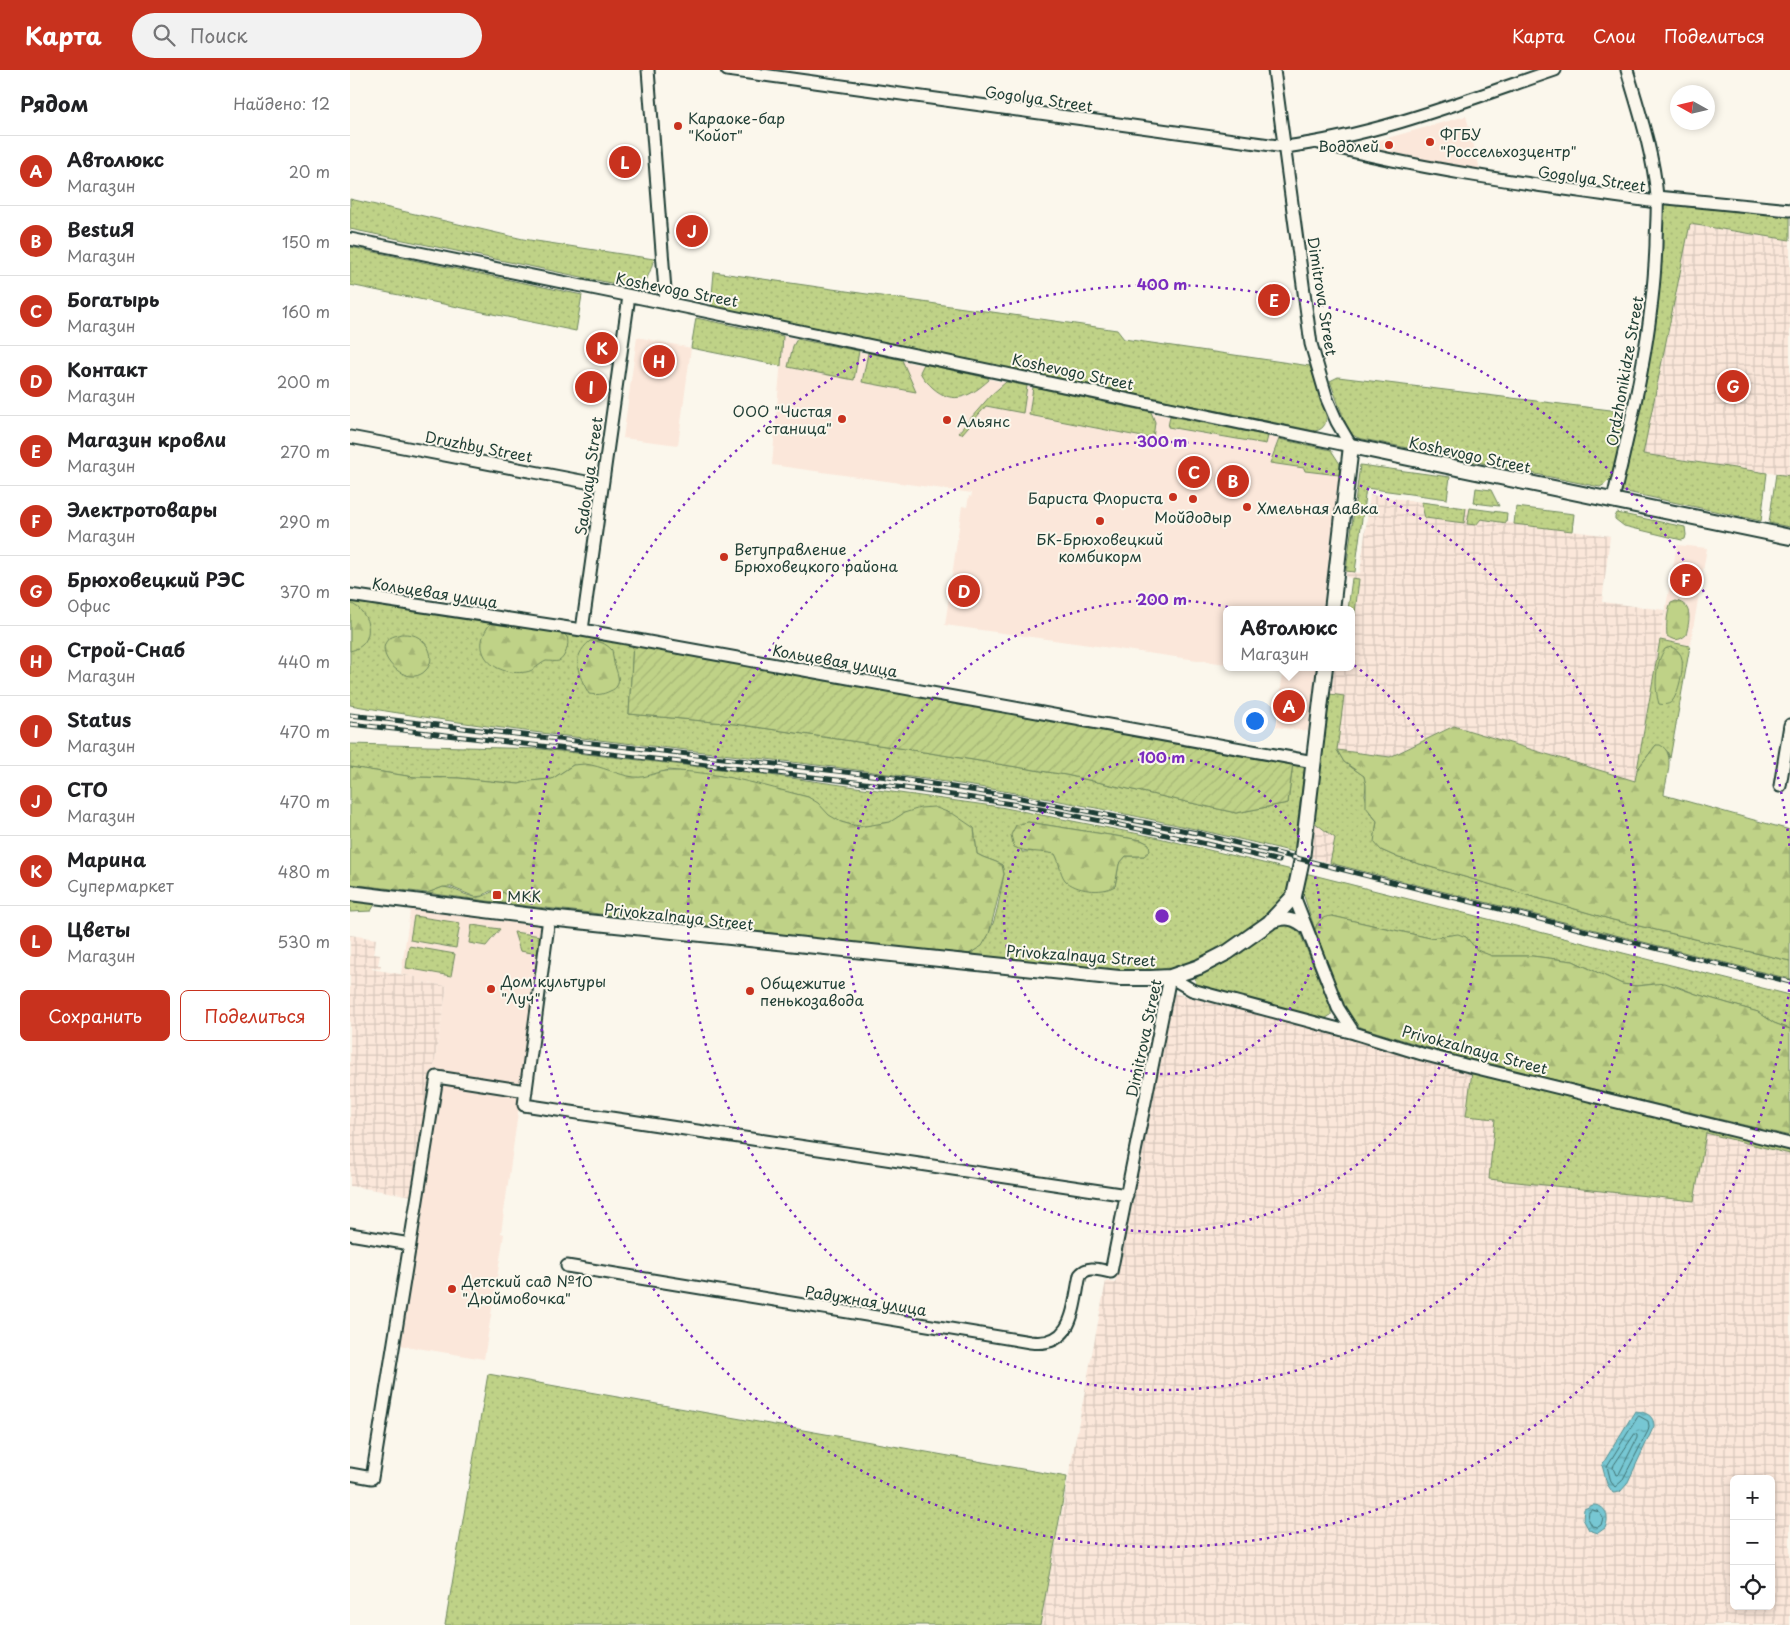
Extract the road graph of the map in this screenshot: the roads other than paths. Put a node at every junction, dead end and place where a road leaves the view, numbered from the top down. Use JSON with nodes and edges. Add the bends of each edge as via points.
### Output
{"nodes":[{"id":1,"x":648,"y":70,"type":"edge"},
{"id":2,"x":727,"y":70,"type":"edge"},
{"id":3,"x":1274,"y":70,"type":"edge"},
{"id":4,"x":1555,"y":70,"type":"edge"},
{"id":5,"x":1627,"y":70,"type":"edge"},
{"id":6,"x":1317,"y":143,"type":"junction"},
{"id":7,"x":1285,"y":147,"type":"junction"},
{"id":8,"x":1657,"y":200,"type":"junction"},
{"id":9,"x":1790,"y":210,"type":"edge"},
{"id":10,"x":350,"y":239,"type":"edge"},
{"id":11,"x":629,"y":296,"type":"junction"},
{"id":12,"x":666,"y":303,"type":"junction"},
{"id":13,"x":350,"y":437,"type":"edge"},
{"id":14,"x":1352,"y":446,"type":"junction"},
{"id":15,"x":602,"y":485,"type":"junction"},
{"id":16,"x":1613,"y":500,"type":"junction"},
{"id":17,"x":1790,"y":537,"type":"edge"},
{"id":18,"x":350,"y":594,"type":"edge"},
{"id":19,"x":1332,"y":606,"type":"edge"},
{"id":20,"x":582,"y":630,"type":"junction"},
{"id":21,"x":1325,"y":671,"type":"edge"},
{"id":22,"x":1790,"y":725,"type":"edge"},
{"id":23,"x":1788,"y":751,"type":"edge"},
{"id":24,"x":1314,"y":762,"type":"junction"},
{"id":25,"x":1780,"y":786,"type":"dead end"},
{"id":26,"x":350,"y":893,"type":"edge"},
{"id":27,"x":1294,"y":896,"type":"junction"},
{"id":28,"x":549,"y":918,"type":"junction"},
{"id":29,"x":1269,"y":923,"type":"junction"},
{"id":30,"x":1307,"y":929,"type":"junction"},
{"id":31,"x":1170,"y":977,"type":"junction"},
{"id":32,"x":1354,"y":1033,"type":"junction"},
{"id":33,"x":526,"y":1091,"type":"junction"},
{"id":34,"x":1790,"y":1144,"type":"edge"},
{"id":35,"x":1126,"y":1195,"type":"junction"},
{"id":36,"x":350,"y":1234,"type":"edge"},
{"id":37,"x":410,"y":1244,"type":"junction"},
{"id":38,"x":567,"y":1266,"type":"dead end"},
{"id":39,"x":1111,"y":1272,"type":"joint"},
{"id":40,"x":350,"y":1474,"type":"edge"}],
"edges":[{"from":1,"to":12,"type":"street"},
{"from":2,"to":7,"type":"street","name":"Gogolya Street"},
{"from":3,"to":7,"type":"street","name":"Dimitrova Street"},
{"from":4,"to":6,"type":"street","name":"Gogolya Street","via":[[1427,114]]},
{"from":5,"to":8,"type":"street","name":"Ordzhonikidze Street","via":[[1646,136]]},
{"from":6,"to":7,"type":"street","name":"Gogolya Street"},
{"from":6,"to":8,"type":"street","name":"Gogolya Street","via":[[1485,178]]},
{"from":7,"to":14,"type":"street","name":"Dimitrova Street","via":[[1314,355],[1327,399]]},
{"from":8,"to":9,"type":"street","name":"Gogolya Street"},
{"from":8,"to":16,"type":"street","name":"Ordzhonikidze Street","via":[[1655,276],[1649,327],[1635,410]]},
{"from":10,"to":11,"type":"street","name":"Koshevogo Street"},
{"from":11,"to":12,"type":"street","name":"Koshevogo Street"},
{"from":11,"to":15,"type":"street","name":"Sadovaya Street"},
{"from":12,"to":14,"type":"street","name":"Koshevogo Street"},
{"from":13,"to":15,"type":"street","name":"Druzhby Street"},
{"from":14,"to":16,"type":"main road","name":"Koshevogo Street"},
{"from":14,"to":19,"type":"main road"},
{"from":15,"to":20,"type":"street","name":"Sadovaya Street"},
{"from":16,"to":17,"type":"main road","name":"Koshevogo Street"},
{"from":18,"to":20,"type":"street","name":"Кольцевая улица"},
{"from":20,"to":24,"type":"street","name":"Кольцевая улица"},
{"from":21,"to":24,"type":"main road"},
{"from":22,"to":23,"type":"street"},
{"from":23,"to":25,"type":"street"},
{"from":24,"to":27,"type":"main road"},
{"from":26,"to":28,"type":"main road","name":"Privokzalnaya Street"},
{"from":27,"to":29,"type":"main road","name":"Dimitrova Street"},
{"from":27,"to":30,"type":"street"},
{"from":28,"to":31,"type":"main road","name":"Privokzalnaya Street","via":[[1119,978]]},
{"from":28,"to":33,"type":"street"},
{"from":29,"to":30,"type":"street","via":[[1290,918]]},
{"from":29,"to":31,"type":"main road","name":"Dimitrova Street","via":[[1228,952]]},
{"from":30,"to":32,"type":"street","via":[[1338,1008]]},
{"from":31,"to":32,"type":"street","name":"Privokzalnaya Street","via":[[1192,990]]},
{"from":31,"to":35,"type":"street","name":"Dimitrova Street"},
{"from":32,"to":34,"type":"street","name":"Privokzalnaya Street","via":[[1450,1061]]},
{"from":33,"to":35,"type":"street","via":[[524,1105]]},
{"from":33,"to":37,"type":"street","via":[[437,1077]]},
{"from":35,"to":39,"type":"street","name":"Dimitrova Street"},
{"from":36,"to":37,"type":"street"},
{"from":37,"to":40,"type":"street","via":[[372,1478]]},
{"from":38,"to":39,"type":"street","name":"Радужная улица","via":[[1038,1343],[1055,1340],[1066,1330],[1083,1271],[1090,1268]]}]}
